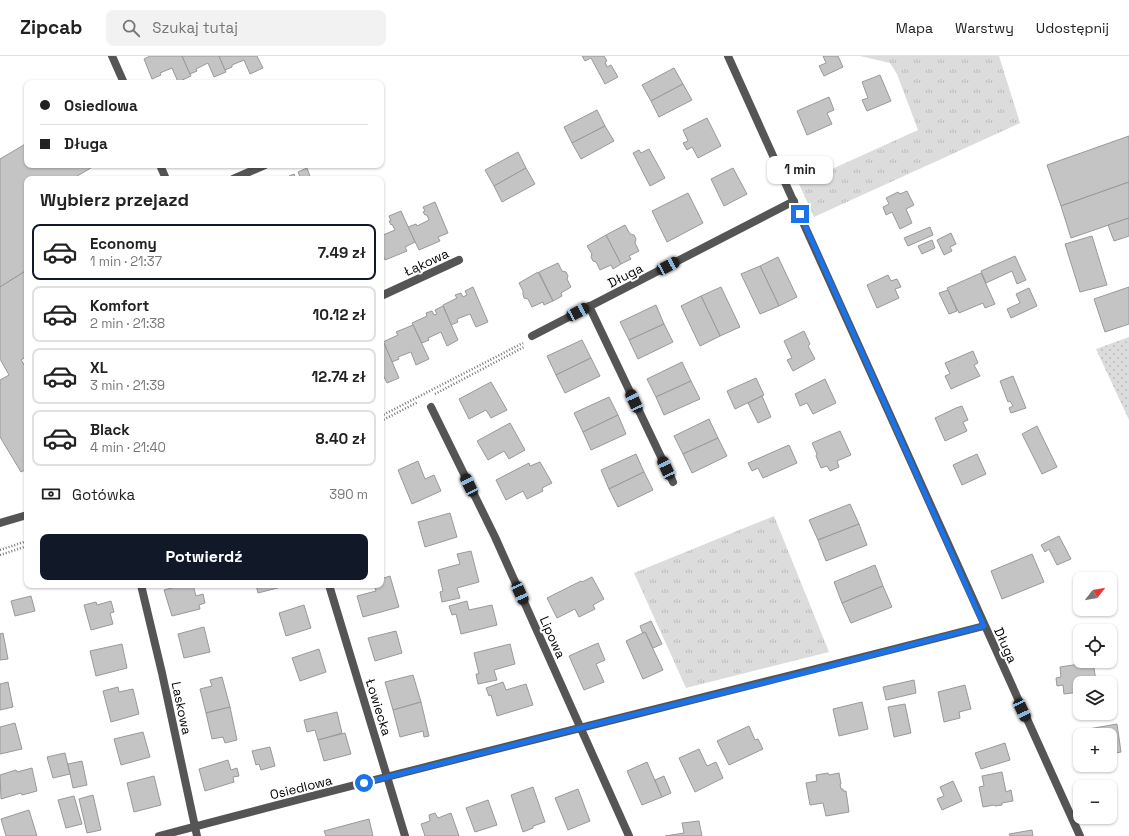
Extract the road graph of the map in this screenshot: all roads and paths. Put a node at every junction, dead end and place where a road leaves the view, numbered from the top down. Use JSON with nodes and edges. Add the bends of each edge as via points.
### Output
{"nodes":[{"id":1,"x":112,"y":56,"type":"edge"},
{"id":2,"x":728,"y":56,"type":"edge"},
{"id":3,"x":123,"y":80,"type":"edge"},
{"id":4,"x":258,"y":168,"type":"edge"},
{"id":5,"x":240,"y":176,"type":"edge"},
{"id":6,"x":794,"y":201,"type":"junction"},
{"id":7,"x":459,"y":260,"type":"dead end"},
{"id":8,"x":384,"y":295,"type":"edge"},
{"id":9,"x":589,"y":306,"type":"junction"},
{"id":10,"x":531,"y":340,"type":"junction"},
{"id":11,"x":430,"y":396,"type":"dead end"},
{"id":12,"x":422,"y":400,"type":"dead end"},
{"id":13,"x":431,"y":407,"type":"dead end"},
{"id":14,"x":384,"y":414,"type":"edge"},
{"id":15,"x":384,"y":419,"type":"edge"},
{"id":16,"x":673,"y":482,"type":"dead end"},
{"id":17,"x":24,"y":516,"type":"edge"},
{"id":18,"x":0,"y":523,"type":"edge"},
{"id":19,"x":24,"y":542,"type":"edge"},
{"id":20,"x":24,"y":547,"type":"edge"},
{"id":21,"x":0,"y":550,"type":"edge"},
{"id":22,"x":0,"y":555,"type":"edge"},
{"id":23,"x":142,"y":588,"type":"edge"},
{"id":24,"x":330,"y":588,"type":"edge"},
{"id":25,"x":984,"y":626,"type":"junction"},
{"id":26,"x":580,"y":728,"type":"junction"},
{"id":27,"x":388,"y":777,"type":"junction"},
{"id":28,"x":195,"y":826,"type":"junction"},
{"id":29,"x":159,"y":836,"type":"edge"},
{"id":30,"x":197,"y":836,"type":"edge"},
{"id":31,"x":405,"y":836,"type":"edge"},
{"id":32,"x":629,"y":836,"type":"edge"},
{"id":33,"x":1080,"y":836,"type":"edge"}],
"edges":[{"from":1,"to":3,"type":"street"},
{"from":2,"to":6,"type":"street","name":"Długa"},
{"from":4,"to":5,"type":"street"},
{"from":6,"to":9,"type":"street","name":"Długa"},
{"from":6,"to":25,"type":"street","name":"Długa"},
{"from":7,"to":8,"type":"street","name":"Łąkowa"},
{"from":9,"to":10,"type":"street","name":"Długa"},
{"from":9,"to":16,"type":"street"},
{"from":10,"to":11,"type":"path"},
{"from":10,"to":14,"type":"path"},
{"from":12,"to":15,"type":"path"},
{"from":13,"to":26,"type":"street","name":"Lipowa","via":[[495,537]]},
{"from":17,"to":18,"type":"street"},
{"from":19,"to":21,"type":"path"},
{"from":20,"to":22,"type":"path"},
{"from":23,"to":28,"type":"street","name":"Laskowa"},
{"from":24,"to":27,"type":"street","name":"Łowiecka"},
{"from":25,"to":26,"type":"street","name":"Osiedlowa"},
{"from":25,"to":33,"type":"street","name":"Długa"},
{"from":26,"to":27,"type":"street","name":"Osiedlowa"},
{"from":26,"to":32,"type":"street","name":"Lipowa"},
{"from":27,"to":28,"type":"street","name":"Osiedlowa"},
{"from":27,"to":31,"type":"street","name":"Łowiecka"},
{"from":28,"to":29,"type":"street","name":"Osiedlowa"},
{"from":28,"to":30,"type":"street","name":"Laskowa"}]}
